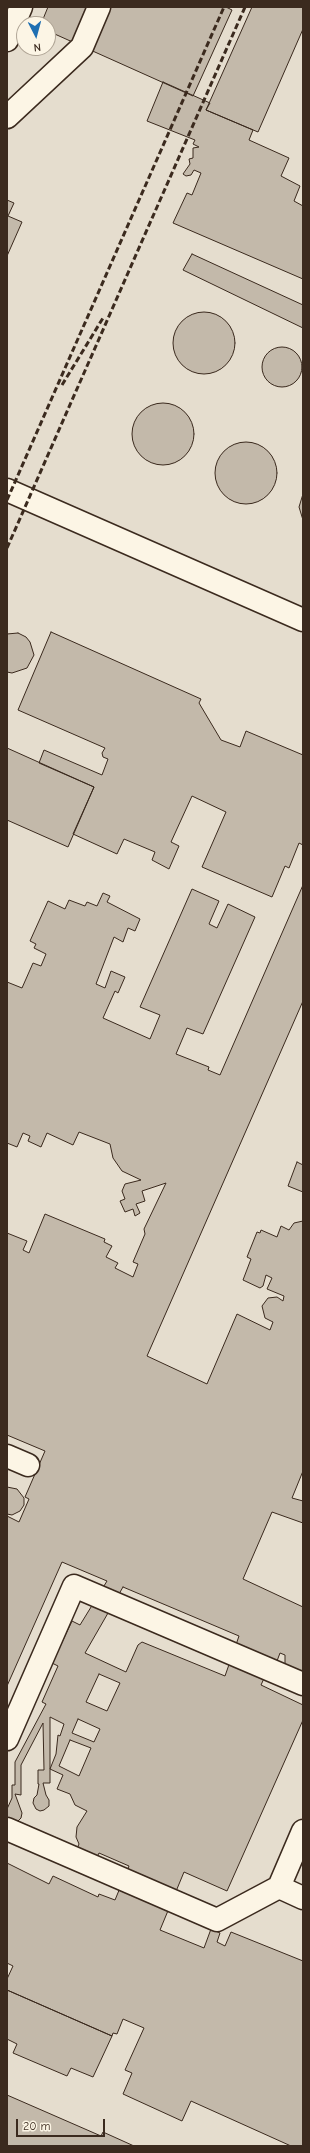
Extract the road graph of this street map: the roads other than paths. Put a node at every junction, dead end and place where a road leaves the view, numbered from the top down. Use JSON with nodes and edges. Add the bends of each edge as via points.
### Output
{"nodes":[{"id":1,"x":21,"y":7,"type":"edge"},
{"id":2,"x":100,"y":7,"type":"edge"},
{"id":3,"x":7,"y":40,"type":"edge"},
{"id":4,"x":7,"y":117,"type":"edge"},
{"id":5,"x":7,"y":490,"type":"edge"},
{"id":6,"x":303,"y":620,"type":"edge"},
{"id":7,"x":7,"y":1456,"type":"edge"},
{"id":8,"x":28,"y":1465,"type":"dead end"},
{"id":9,"x":303,"y":1684,"type":"edge"},
{"id":10,"x":7,"y":1739,"type":"edge"},
{"id":11,"x":7,"y":1829,"type":"edge"},
{"id":12,"x":303,"y":1831,"type":"edge"},
{"id":13,"x":279,"y":1887,"type":"junction"},
{"id":14,"x":303,"y":1898,"type":"edge"}],
"edges":[{"from":1,"to":3,"type":"lane"},
{"from":2,"to":4,"type":"lane","via":[[82,47]]},
{"from":5,"to":6,"type":"lane"},
{"from":7,"to":8,"type":"lane"},
{"from":9,"to":10,"type":"lane","via":[[74,1586]]},
{"from":11,"to":13,"type":"lane","via":[[217,1920]]},
{"from":12,"to":13,"type":"lane"},
{"from":13,"to":14,"type":"lane"}]}
